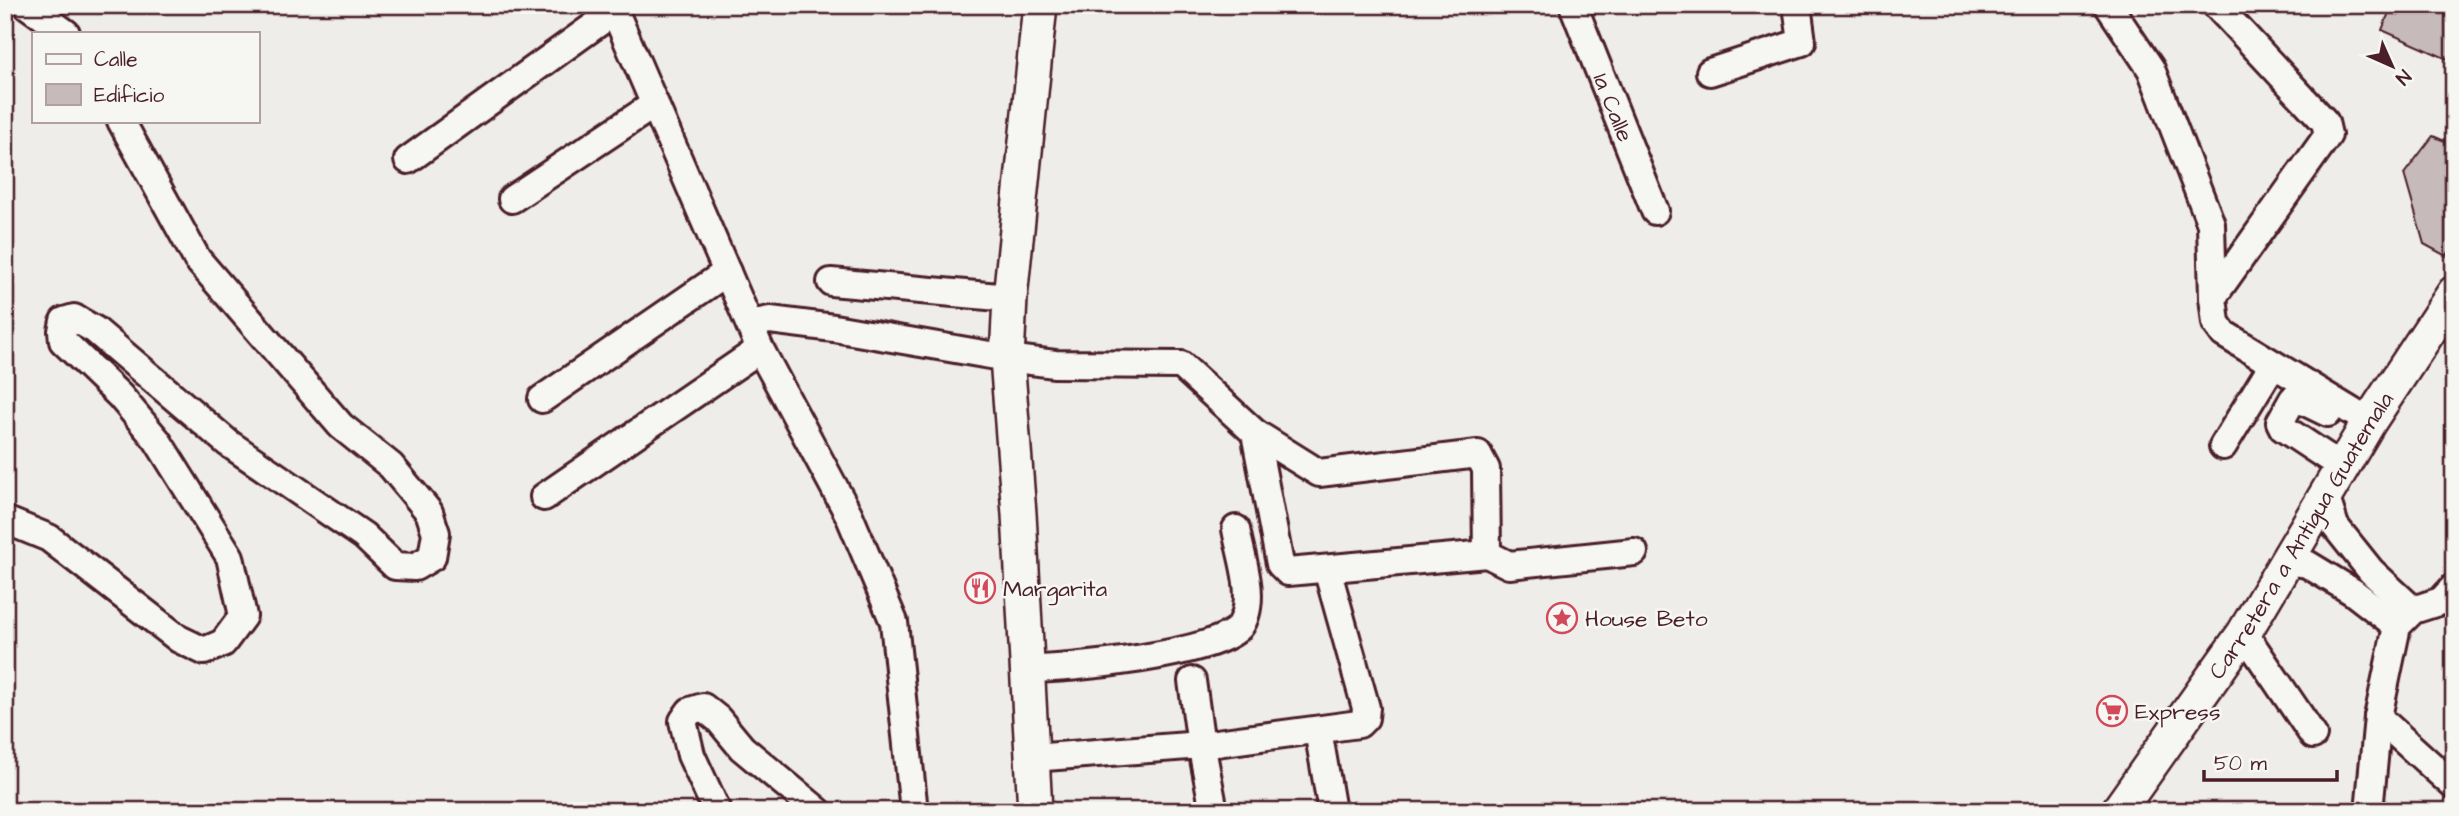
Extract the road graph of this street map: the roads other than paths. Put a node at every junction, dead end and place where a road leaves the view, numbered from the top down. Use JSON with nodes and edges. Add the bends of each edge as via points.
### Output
{"nodes":[{"id":1,"x":27,"y":5,"type":"edge"},
{"id":2,"x":1040,"y":5,"type":"edge"},
{"id":3,"x":1573,"y":5,"type":"edge"},
{"id":4,"x":1797,"y":5,"type":"edge"},
{"id":5,"x":2108,"y":5,"type":"edge"},
{"id":6,"x":2216,"y":5,"type":"edge"},
{"id":7,"x":614,"y":8,"type":"edge"},
{"id":8,"x":65,"y":32,"type":"edge"},
{"id":9,"x":1710,"y":72,"type":"dead end"},
{"id":10,"x":655,"y":104,"type":"junction"},
{"id":11,"x":122,"y":122,"type":"edge"},
{"id":12,"x":408,"y":160,"type":"dead end"},
{"id":13,"x":512,"y":199,"type":"dead end"},
{"id":14,"x":1655,"y":211,"type":"dead end"},
{"id":15,"x":727,"y":272,"type":"junction"},
{"id":16,"x":831,"y":282,"type":"dead end"},
{"id":17,"x":2454,"y":293,"type":"edge"},
{"id":18,"x":2213,"y":297,"type":"junction"},
{"id":19,"x":1010,"y":298,"type":"junction"},
{"id":20,"x":750,"y":324,"type":"junction"},
{"id":21,"x":760,"y":349,"type":"junction"},
{"id":22,"x":1007,"y":358,"type":"junction"},
{"id":23,"x":2273,"y":363,"type":"junction"},
{"id":24,"x":542,"y":399,"type":"dead end"},
{"id":25,"x":2366,"y":428,"type":"junction"},
{"id":26,"x":1255,"y":433,"type":"junction"},
{"id":27,"x":2223,"y":446,"type":"dead end"},
{"id":28,"x":2342,"y":467,"type":"junction"},
{"id":29,"x":2325,"y":495,"type":"junction"},
{"id":30,"x":544,"y":497,"type":"dead end"},
{"id":31,"x":5,"y":520,"type":"edge"},
{"id":32,"x":1236,"y":529,"type":"dead end"},
{"id":33,"x":2355,"y":551,"type":"junction"},
{"id":34,"x":1634,"y":552,"type":"dead end"},
{"id":35,"x":1487,"y":554,"type":"junction"},
{"id":36,"x":2287,"y":561,"type":"junction"},
{"id":37,"x":1327,"y":569,"type":"junction"},
{"id":38,"x":2334,"y":580,"type":"junction"},
{"id":39,"x":2449,"y":600,"type":"edge"},
{"id":40,"x":2405,"y":618,"type":"junction"},
{"id":41,"x":2244,"y":633,"type":"junction"},
{"id":42,"x":1027,"y":668,"type":"junction"},
{"id":43,"x":1192,"y":681,"type":"dead end"},
{"id":44,"x":2378,"y":717,"type":"junction"},
{"id":45,"x":1318,"y":730,"type":"junction"},
{"id":46,"x":2313,"y":735,"type":"dead end"},
{"id":47,"x":1201,"y":745,"type":"junction"},
{"id":48,"x":1032,"y":758,"type":"junction"},
{"id":49,"x":2454,"y":786,"type":"edge"},
{"id":50,"x":717,"y":811,"type":"edge"},
{"id":51,"x":818,"y":811,"type":"edge"},
{"id":52,"x":914,"y":811,"type":"edge"},
{"id":53,"x":1035,"y":811,"type":"edge"},
{"id":54,"x":1214,"y":811,"type":"edge"},
{"id":55,"x":1332,"y":811,"type":"edge"},
{"id":56,"x":2118,"y":811,"type":"edge"},
{"id":57,"x":2369,"y":811,"type":"edge"}],
"edges":[{"from":1,"to":8,"type":"street"},
{"from":2,"to":19,"type":"main road"},
{"from":3,"to":14,"type":"street","name":"1a Calle"},
{"from":4,"to":9,"type":"street","via":[[1802,42]]},
{"from":5,"to":18,"type":"street","via":[[2151,69],[2211,224]]},
{"from":6,"to":18,"type":"street","via":[[2325,121],[2328,135]]},
{"from":7,"to":10,"type":"street"},
{"from":7,"to":12,"type":"street"},
{"from":10,"to":13,"type":"street"},
{"from":10,"to":15,"type":"street"},
{"from":11,"to":31,"type":"street","via":[[197,259],[341,426],[391,466],[429,512],[436,533],[432,557],[415,567],[395,566],[364,536],[228,443],[95,330],[74,318],[64,321],[63,341],[157,440],[230,556],[243,616],[223,643],[204,651],[179,639],[49,538]]},
{"from":15,"to":20,"type":"street"},
{"from":15,"to":24,"type":"street"},
{"from":16,"to":19,"type":"street"},
{"from":17,"to":25,"type":"main road","name":"Carretera a Antigua Guatemala"},
{"from":18,"to":23,"type":"street","via":[[2216,323],[2224,334]]},
{"from":19,"to":22,"type":"main road"},
{"from":20,"to":21,"type":"street"},
{"from":20,"to":22,"type":"street","via":[[770,320],[834,328]]},
{"from":21,"to":30,"type":"street"},
{"from":21,"to":52,"type":"street","via":[[849,515],[894,622]]},
{"from":22,"to":26,"type":"street","via":[[1055,364],[1181,365]]},
{"from":22,"to":42,"type":"main road"},
{"from":23,"to":25,"type":"street"},
{"from":23,"to":27,"type":"street"},
{"from":25,"to":28,"type":"main road","name":"Carretera a Antigua Guatemala"},
{"from":25,"to":28,"type":"street","via":[[2293,399],[2280,422],[2283,428]]},
{"from":26,"to":35,"type":"street","via":[[1319,473],[1478,454],[1486,469]]},
{"from":26,"to":37,"type":"street","via":[[1283,569]]},
{"from":28,"to":29,"type":"main road","name":"Carretera a Antigua Guatemala"},
{"from":29,"to":33,"type":"street","via":[[2335,526]]},
{"from":29,"to":36,"type":"main road","name":"Carretera a Antigua Guatemala"},
{"from":32,"to":42,"type":"street","via":[[1249,600],[1241,626],[1224,639],[1097,664]]},
{"from":33,"to":38,"type":"street"},
{"from":33,"to":40,"type":"street"},
{"from":34,"to":35,"type":"street","via":[[1509,565]]},
{"from":35,"to":37,"type":"street"},
{"from":36,"to":38,"type":"street","via":[[2307,564]]},
{"from":36,"to":41,"type":"main road","name":"Carretera a Antigua Guatemala"},
{"from":37,"to":45,"type":"street","via":[[1366,708],[1359,724]]},
{"from":38,"to":40,"type":"street"},
{"from":39,"to":40,"type":"street"},
{"from":40,"to":44,"type":"street"},
{"from":41,"to":46,"type":"street"},
{"from":41,"to":56,"type":"main road","name":"Carretera a Antigua Guatemala"},
{"from":42,"to":48,"type":"main road"},
{"from":43,"to":47,"type":"street"},
{"from":44,"to":49,"type":"street"},
{"from":44,"to":57,"type":"street"},
{"from":45,"to":47,"type":"street"},
{"from":45,"to":55,"type":"street"},
{"from":47,"to":48,"type":"street"},
{"from":47,"to":54,"type":"street"},
{"from":48,"to":53,"type":"main road"},
{"from":50,"to":51,"type":"street","via":[[691,755],[682,721],[690,711],[703,707],[742,748]]}]}
